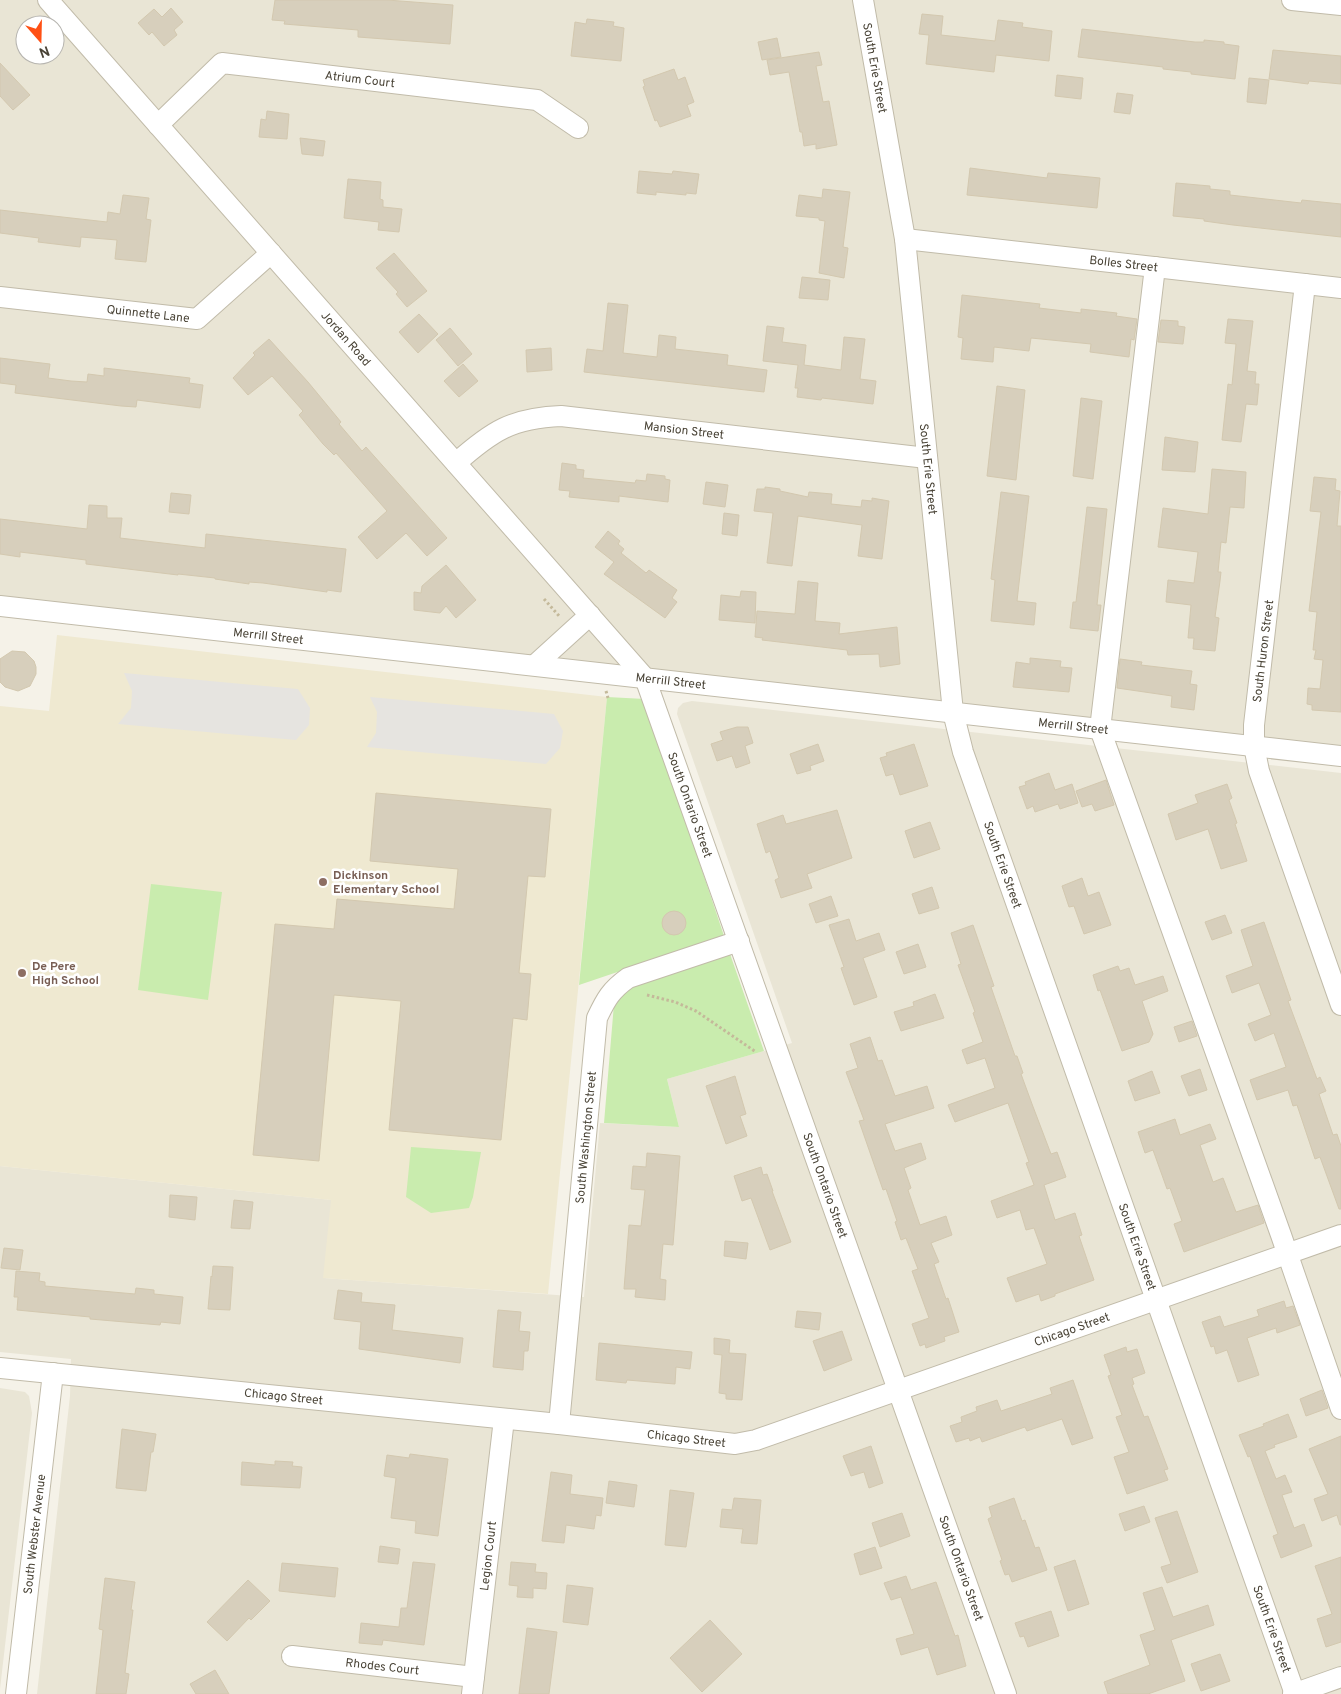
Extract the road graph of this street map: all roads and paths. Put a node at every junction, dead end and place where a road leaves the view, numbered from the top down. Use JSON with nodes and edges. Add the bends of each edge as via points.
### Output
{"nodes":[{"id":1,"x":48,"y":0,"type":"edge"},
{"id":2,"x":863,"y":0,"type":"edge"},
{"id":3,"x":1292,"y":0,"type":"edge"},
{"id":4,"x":1341,"y":5,"type":"edge"},
{"id":5,"x":158,"y":125,"type":"junction"},
{"id":6,"x":578,"y":128,"type":"dead end"},
{"id":7,"x":905,"y":239,"type":"junction"},
{"id":8,"x":271,"y":253,"type":"junction"},
{"id":9,"x":1156,"y":267,"type":"junction"},
{"id":10,"x":1305,"y":284,"type":"junction"},
{"id":11,"x":1341,"y":288,"type":"edge"},
{"id":12,"x":0,"y":297,"type":"edge"},
{"id":13,"x":927,"y":458,"type":"junction"},
{"id":14,"x":456,"y":463,"type":"junction"},
{"id":15,"x":0,"y":606,"type":"edge"},
{"id":16,"x":590,"y":615,"type":"junction"},
{"id":17,"x":535,"y":665,"type":"junction"},
{"id":18,"x":645,"y":678,"type":"junction"},
{"id":19,"x":953,"y":712,"type":"junction"},
{"id":20,"x":1100,"y":729,"type":"junction"},
{"id":21,"x":1254,"y":746,"type":"junction"},
{"id":22,"x":1341,"y":756,"type":"edge"},
{"id":23,"x":739,"y":941,"type":"junction"},
{"id":24,"x":647,"y":995,"type":"dead end"},
{"id":25,"x":1341,"y":1005,"type":"edge"},
{"id":26,"x":758,"y":1053,"type":"dead end"},
{"id":27,"x":1341,"y":1235,"type":"edge"},
{"id":28,"x":1288,"y":1254,"type":"junction"},
{"id":29,"x":1156,"y":1300,"type":"junction"},
{"id":30,"x":0,"y":1368,"type":"edge"},
{"id":31,"x":53,"y":1373,"type":"junction"},
{"id":32,"x":899,"y":1390,"type":"junction"},
{"id":33,"x":1341,"y":1409,"type":"edge"},
{"id":34,"x":504,"y":1419,"type":"junction"},
{"id":35,"x":558,"y":1424,"type":"junction"},
{"id":36,"x":292,"y":1656,"type":"dead end"},
{"id":37,"x":1341,"y":1677,"type":"edge"},
{"id":38,"x":473,"y":1686,"type":"edge"},
{"id":39,"x":16,"y":1694,"type":"edge"},
{"id":40,"x":1006,"y":1694,"type":"edge"},
{"id":41,"x":1294,"y":1694,"type":"edge"}],
"edges":[{"from":1,"to":5,"type":"street","name":"Jordan Road"},
{"from":2,"to":7,"type":"street","name":"South Erie Street"},
{"from":3,"to":4,"type":"street"},
{"from":5,"to":6,"type":"street","name":"Atrium Court","via":[[222,63],[537,100]]},
{"from":5,"to":8,"type":"street","name":"Jordan Road"},
{"from":7,"to":9,"type":"street","name":"Bolles Street"},
{"from":7,"to":13,"type":"street","name":"South Erie Street"},
{"from":8,"to":12,"type":"street","name":"Quinnette Lane","via":[[198,319]]},
{"from":8,"to":14,"type":"street","name":"Jordan Road"},
{"from":9,"to":10,"type":"street","name":"Bolles Street"},
{"from":9,"to":20,"type":"street"},
{"from":10,"to":11,"type":"street","name":"Bolles Street"},
{"from":10,"to":21,"type":"street","name":"South Huron Street"},
{"from":13,"to":14,"type":"street","name":"Mansion Street","via":[[561,416],[538,417],[500,429],[479,442]]},
{"from":13,"to":19,"type":"street","name":"South Erie Street"},
{"from":14,"to":16,"type":"street","name":"Jordan Road"},
{"from":15,"to":17,"type":"street","name":"Merrill Street"},
{"from":16,"to":17,"type":"street"},
{"from":16,"to":18,"type":"street","name":"Jordan Road"},
{"from":17,"to":18,"type":"street","name":"Merrill Street"},
{"from":18,"to":19,"type":"street","name":"Merrill Street"},
{"from":18,"to":23,"type":"street","name":"South Ontario Street"},
{"from":19,"to":20,"type":"street","name":"Merrill Street"},
{"from":19,"to":29,"type":"street","name":"South Erie Street","via":[[963,752]]},
{"from":20,"to":21,"type":"street","name":"Merrill Street"},
{"from":20,"to":28,"type":"street"},
{"from":21,"to":22,"type":"street","name":"Merrill Street"},
{"from":21,"to":25,"type":"street","name":"South Huron Street","via":[[1259,771]]},
{"from":23,"to":32,"type":"street","name":"South Ontario Street"},
{"from":23,"to":35,"type":"street","name":"South Washington Street","via":[[628,978],[615,988],[597,1018]]},
{"from":24,"to":26,"type":"path","via":[[696,1011]]},
{"from":27,"to":28,"type":"street","name":"Chicago Street"},
{"from":28,"to":29,"type":"street","name":"Chicago Street"},
{"from":28,"to":33,"type":"street"},
{"from":29,"to":32,"type":"street","name":"Chicago Street"},
{"from":29,"to":41,"type":"street","name":"South Erie Street"},
{"from":30,"to":31,"type":"street","name":"Chicago Street"},
{"from":31,"to":34,"type":"street","name":"Chicago Street"},
{"from":31,"to":39,"type":"street","name":"South Webster Avenue"},
{"from":32,"to":35,"type":"street","name":"Chicago Street","via":[[756,1440],[735,1444]]},
{"from":32,"to":40,"type":"street","name":"South Ontario Street"},
{"from":34,"to":35,"type":"street","name":"Chicago Street"},
{"from":34,"to":38,"type":"street","name":"Legion Court"},
{"from":36,"to":38,"type":"street","name":"Rhodes Court"},
{"from":37,"to":41,"type":"street"}]}
